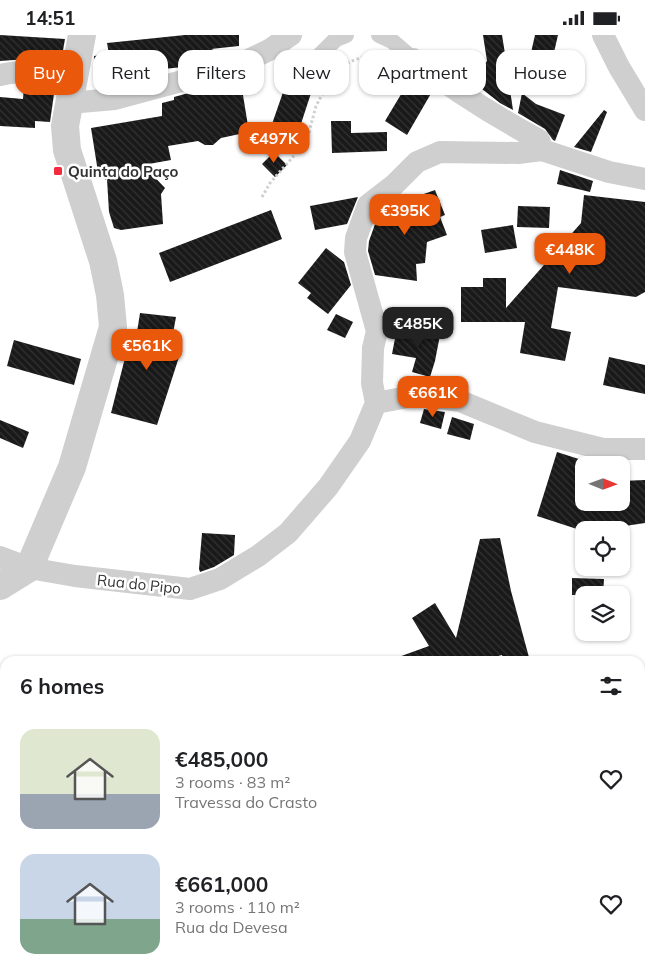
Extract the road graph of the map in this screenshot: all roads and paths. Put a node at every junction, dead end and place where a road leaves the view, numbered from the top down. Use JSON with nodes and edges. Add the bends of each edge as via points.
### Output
{"nodes":[{"id":1,"x":82,"y":35,"type":"edge"},
{"id":2,"x":346,"y":35,"type":"edge"},
{"id":3,"x":379,"y":35,"type":"edge"},
{"id":4,"x":603,"y":35,"type":"edge"},
{"id":5,"x":285,"y":40,"type":"edge"},
{"id":6,"x":79,"y":50,"type":"edge"},
{"id":7,"x":325,"y":50,"type":"edge"},
{"id":8,"x":402,"y":50,"type":"edge"},
{"id":9,"x":15,"y":72,"type":"edge"},
{"id":10,"x":0,"y":74,"type":"edge"},
{"id":11,"x":83,"y":92,"type":"edge"},
{"id":12,"x":71,"y":95,"type":"edge"},
{"id":13,"x":319,"y":95,"type":"edge"},
{"id":14,"x":462,"y":95,"type":"edge"},
{"id":15,"x":645,"y":110,"type":"edge"},
{"id":16,"x":542,"y":150,"type":"junction"},
{"id":17,"x":645,"y":179,"type":"edge"},
{"id":18,"x":262,"y":197,"type":"dead end"},
{"id":19,"x":376,"y":403,"type":"junction"},
{"id":20,"x":645,"y":449,"type":"edge"},
{"id":21,"x":0,"y":557,"type":"edge"},
{"id":22,"x":29,"y":568,"type":"junction"},
{"id":23,"x":0,"y":586,"type":"edge"}],
"edges":[{"from":1,"to":6,"type":"street"},
{"from":2,"to":7,"type":"street","via":[[336,39]]},
{"from":3,"to":8,"type":"street"},
{"from":4,"to":15,"type":"street"},
{"from":5,"to":11,"type":"street","via":[[234,67],[115,99]]},
{"from":9,"to":10,"type":"street"},
{"from":12,"to":22,"type":"street","via":[[65,126],[67,150],[103,261],[113,327],[72,467]]},
{"from":13,"to":18,"type":"path","via":[[309,132]]},
{"from":14,"to":16,"type":"street","via":[[539,140]]},
{"from":16,"to":17,"type":"street","via":[[609,172]]},
{"from":16,"to":19,"type":"street","via":[[518,153],[440,152],[417,162],[368,205],[356,238],[355,252],[376,331],[372,383]]},
{"from":19,"to":20,"type":"street","via":[[418,395],[460,401],[545,434],[603,449]]},
{"from":19,"to":22,"type":"street","name":"Rua do Pipo","via":[[360,441],[328,487],[288,533],[220,579],[190,589]]},
{"from":21,"to":22,"type":"street","name":"Rua do Pipo"},
{"from":22,"to":23,"type":"street"}]}
